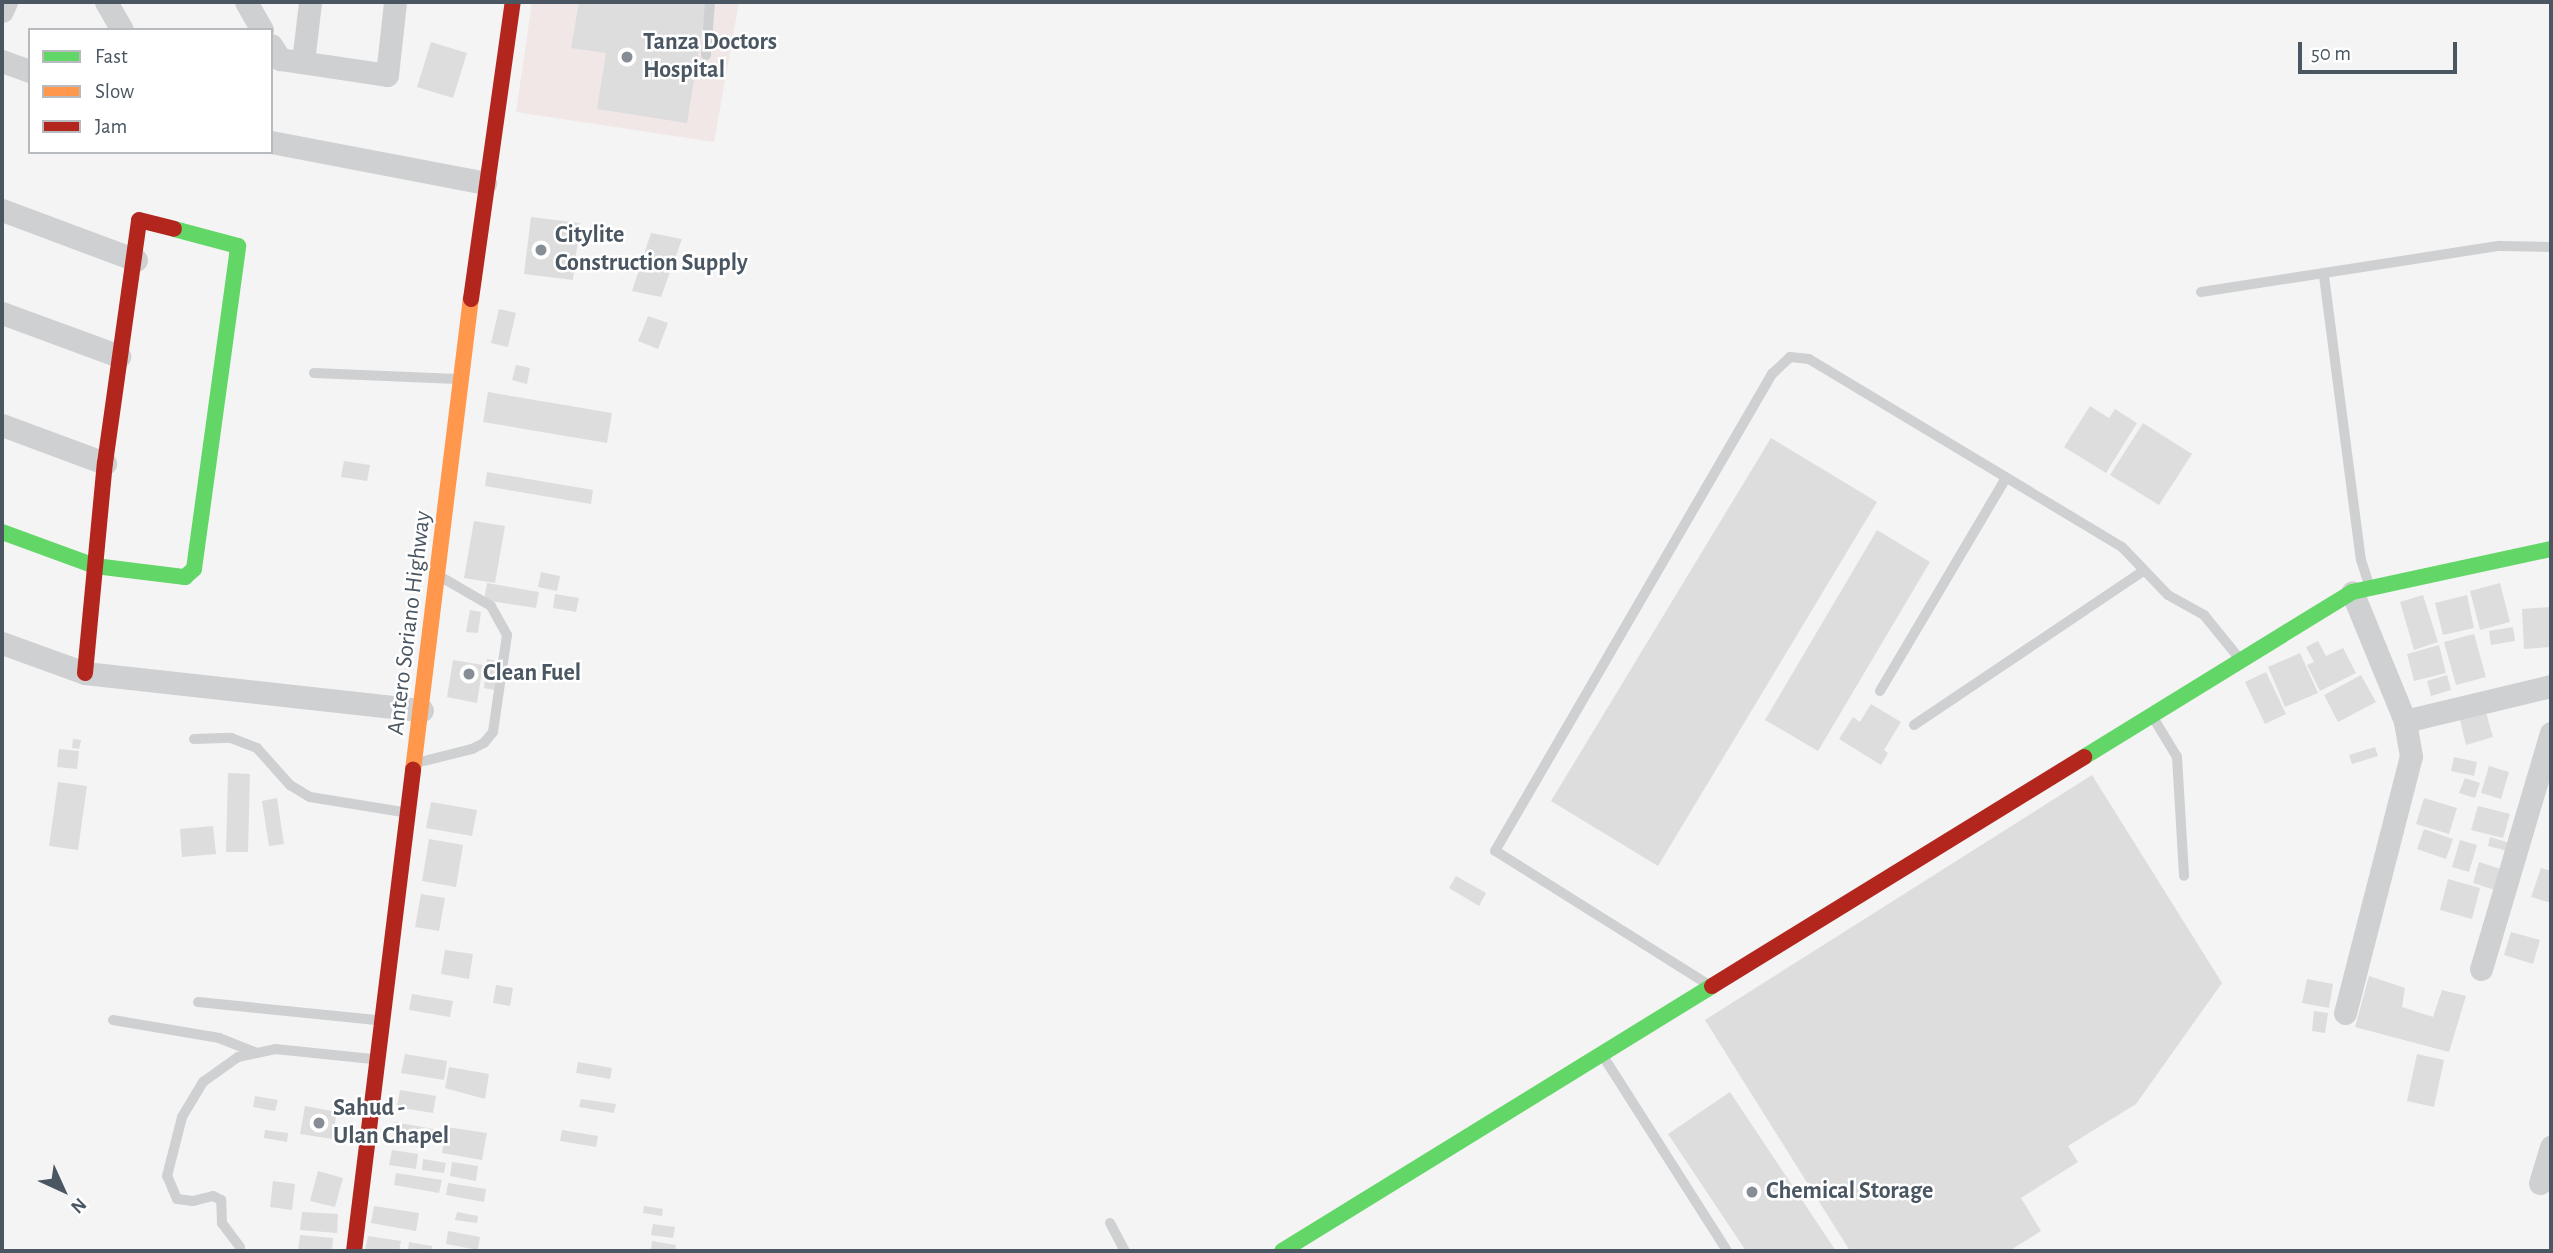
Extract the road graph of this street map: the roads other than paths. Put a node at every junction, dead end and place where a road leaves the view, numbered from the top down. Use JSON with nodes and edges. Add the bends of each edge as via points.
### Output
{"nodes":[{"id":1,"x":6,"y":2,"type":"edge"},
{"id":2,"x":106,"y":2,"type":"edge"},
{"id":3,"x":246,"y":2,"type":"edge"},
{"id":4,"x":310,"y":2,"type":"edge"},
{"id":5,"x":396,"y":2,"type":"edge"},
{"id":6,"x":513,"y":2,"type":"edge"},
{"id":7,"x":709,"y":2,"type":"edge"},
{"id":8,"x":2,"y":11,"type":"edge"},
{"id":9,"x":121,"y":28,"type":"edge"},
{"id":10,"x":261,"y":28,"type":"edge"},
{"id":11,"x":273,"y":49,"type":"edge"},
{"id":12,"x":706,"y":55,"type":"dead end"},
{"id":13,"x":2,"y":61,"type":"edge"},
{"id":14,"x":303,"y":62,"type":"junction"},
{"id":15,"x":28,"y":70,"type":"edge"},
{"id":16,"x":273,"y":142,"type":"edge"},
{"id":17,"x":485,"y":183,"type":"junction"},
{"id":18,"x":2,"y":210,"type":"edge"},
{"id":19,"x":2551,"y":247,"type":"edge"},
{"id":20,"x":135,"y":260,"type":"junction"},
{"id":21,"x":2324,"y":276,"type":"junction"},
{"id":22,"x":2202,"y":292,"type":"dead end"},
{"id":23,"x":2,"y":313,"type":"edge"},
{"id":24,"x":119,"y":356,"type":"junction"},
{"id":25,"x":314,"y":373,"type":"dead end"},
{"id":26,"x":463,"y":380,"type":"junction"},
{"id":27,"x":2,"y":425,"type":"edge"},
{"id":28,"x":105,"y":463,"type":"junction"},
{"id":29,"x":2006,"y":478,"type":"junction"},
{"id":30,"x":2,"y":532,"type":"edge"},
{"id":31,"x":2551,"y":549,"type":"edge"},
{"id":32,"x":95,"y":566,"type":"junction"},
{"id":33,"x":2143,"y":571,"type":"junction"},
{"id":34,"x":439,"y":575,"type":"junction"},
{"id":35,"x":2360,"y":589,"type":"junction"},
{"id":36,"x":2,"y":643,"type":"edge"},
{"id":37,"x":2239,"y":658,"type":"junction"},
{"id":38,"x":85,"y":673,"type":"junction"},
{"id":39,"x":2551,"y":686,"type":"edge"},
{"id":40,"x":1880,"y":691,"type":"dead end"},
{"id":41,"x":422,"y":710,"type":"junction"},
{"id":42,"x":2151,"y":714,"type":"junction"},
{"id":43,"x":2405,"y":721,"type":"junction"},
{"id":44,"x":1914,"y":725,"type":"dead end"},
{"id":45,"x":2551,"y":733,"type":"edge"},
{"id":46,"x":194,"y":739,"type":"dead end"},
{"id":47,"x":415,"y":763,"type":"junction"},
{"id":48,"x":409,"y":813,"type":"junction"},
{"id":49,"x":2185,"y":876,"type":"dead end"},
{"id":50,"x":2480,"y":969,"type":"dead end"},
{"id":51,"x":1711,"y":987,"type":"junction"},
{"id":52,"x":198,"y":1002,"type":"dead end"},
{"id":53,"x":2345,"y":1013,"type":"dead end"},
{"id":54,"x":113,"y":1020,"type":"dead end"},
{"id":55,"x":383,"y":1021,"type":"junction"},
{"id":56,"x":257,"y":1053,"type":"junction"},
{"id":57,"x":1603,"y":1056,"type":"junction"},
{"id":58,"x":378,"y":1059,"type":"junction"},
{"id":59,"x":2551,"y":1147,"type":"edge"},
{"id":60,"x":2540,"y":1183,"type":"dead end"},
{"id":61,"x":1110,"y":1223,"type":"dead end"},
{"id":62,"x":240,"y":1247,"type":"dead end"},
{"id":63,"x":354,"y":1251,"type":"edge"},
{"id":64,"x":1125,"y":1251,"type":"edge"},
{"id":65,"x":1282,"y":1251,"type":"edge"},
{"id":66,"x":1727,"y":1251,"type":"edge"}],
"edges":[{"from":1,"to":8,"type":"street"},
{"from":2,"to":9,"type":"street"},
{"from":3,"to":10,"type":"street"},
{"from":4,"to":14,"type":"street"},
{"from":5,"to":14,"type":"street","via":[[387,75]]},
{"from":6,"to":17,"type":"street","name":"Antero Soriano Highway"},
{"from":7,"to":12,"type":"lane"},
{"from":11,"to":14,"type":"street","via":[[279,60]]},
{"from":13,"to":15,"type":"street"},
{"from":16,"to":17,"type":"street"},
{"from":17,"to":26,"type":"street","name":"Antero Soriano Highway"},
{"from":18,"to":20,"type":"street"},
{"from":19,"to":21,"type":"lane","via":[[2499,246]]},
{"from":20,"to":24,"type":"street"},
{"from":20,"to":32,"type":"street","via":[[139,220],[238,246],[194,569],[185,576]]},
{"from":21,"to":22,"type":"lane"},
{"from":21,"to":35,"type":"lane","via":[[2361,560]]},
{"from":23,"to":24,"type":"street"},
{"from":24,"to":28,"type":"street"},
{"from":25,"to":26,"type":"lane"},
{"from":26,"to":34,"type":"street","name":"Antero Soriano Highway"},
{"from":27,"to":28,"type":"street"},
{"from":28,"to":32,"type":"street"},
{"from":29,"to":33,"type":"lane","via":[[2122,547]]},
{"from":29,"to":40,"type":"lane"},
{"from":29,"to":51,"type":"lane","via":[[1809,359],[1790,356],[1772,374],[1647,588],[1495,851]]},
{"from":30,"to":32,"type":"street"},
{"from":31,"to":35,"type":"street"},
{"from":32,"to":38,"type":"street"},
{"from":33,"to":37,"type":"lane","via":[[2168,595],[2204,615]]},
{"from":33,"to":44,"type":"lane"},
{"from":34,"to":41,"type":"street","name":"Antero Soriano Highway"},
{"from":34,"to":47,"type":"lane","via":[[491,606],[507,635],[496,720],[484,743]]},
{"from":35,"to":37,"type":"street"},
{"from":35,"to":43,"type":"street"},
{"from":36,"to":38,"type":"street"},
{"from":37,"to":42,"type":"street"},
{"from":38,"to":41,"type":"street"},
{"from":39,"to":43,"type":"street"},
{"from":41,"to":47,"type":"street","name":"Antero Soriano Highway"},
{"from":42,"to":49,"type":"lane","via":[[2177,757]]},
{"from":42,"to":51,"type":"street"},
{"from":43,"to":53,"type":"street","via":[[2411,756]]},
{"from":45,"to":50,"type":"street"},
{"from":46,"to":48,"type":"lane","via":[[231,738],[257,748],[290,785],[310,797]]},
{"from":47,"to":48,"type":"street","name":"Antero Soriano Highway"},
{"from":48,"to":55,"type":"street","name":"Antero Soriano Highway"},
{"from":51,"to":57,"type":"street"},
{"from":52,"to":55,"type":"lane"},
{"from":54,"to":56,"type":"lane","via":[[219,1038]]},
{"from":55,"to":58,"type":"street","name":"Antero Soriano Highway"},
{"from":56,"to":58,"type":"lane","via":[[275,1049]]},
{"from":56,"to":62,"type":"lane","via":[[238,1057],[203,1082],[182,1117],[167,1176],[177,1199],[213,1196],[221,1200],[222,1223]]},
{"from":57,"to":65,"type":"street"},
{"from":57,"to":66,"type":"lane"},
{"from":58,"to":63,"type":"street","name":"Antero Soriano Highway"},
{"from":59,"to":60,"type":"street"},
{"from":61,"to":64,"type":"lane"}]}
